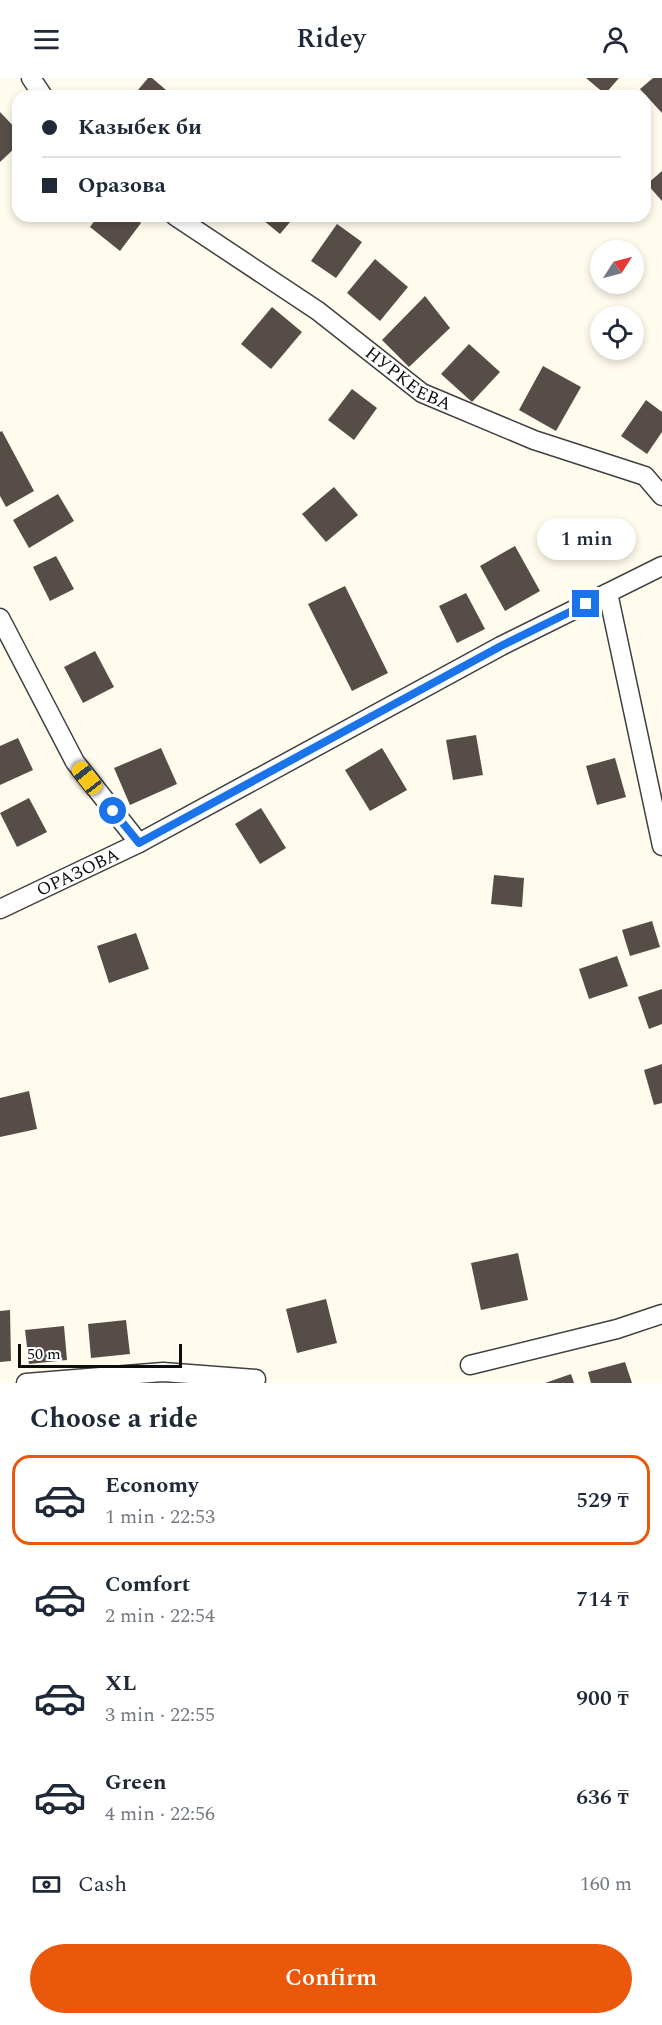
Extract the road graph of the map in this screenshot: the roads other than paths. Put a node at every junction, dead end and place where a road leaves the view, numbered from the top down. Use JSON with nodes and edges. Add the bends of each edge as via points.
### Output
{"nodes":[{"id":1,"x":184,"y":222,"type":"edge"},
{"id":2,"x":662,"y":496,"type":"edge"},
{"id":3,"x":662,"y":566,"type":"edge"},
{"id":4,"x":608,"y":593,"type":"junction"},
{"id":5,"x":0,"y":618,"type":"edge"},
{"id":6,"x":139,"y":843,"type":"junction"},
{"id":7,"x":662,"y":846,"type":"edge"},
{"id":8,"x":0,"y":909,"type":"edge"},
{"id":9,"x":662,"y":1314,"type":"edge"},
{"id":10,"x":470,"y":1365,"type":"dead end"},
{"id":11,"x":256,"y":1379,"type":"dead end"},
{"id":12,"x":26,"y":1383,"type":"edge"}],
"edges":[{"from":1,"to":2,"type":"street","name":"НУРКЕЕВА","via":[[318,310],[422,393],[534,440],[645,476]]},
{"from":3,"to":4,"type":"street","name":"ОРАЗОВА"},
{"from":4,"to":6,"type":"street","name":"ОРАЗОВА","via":[[501,646]]},
{"from":4,"to":7,"type":"street"},
{"from":5,"to":6,"type":"street","via":[[75,762]]},
{"from":6,"to":8,"type":"street","name":"ОРАЗОВА"},
{"from":9,"to":10,"type":"street"},
{"from":11,"to":12,"type":"street","via":[[164,1372]]}]}
